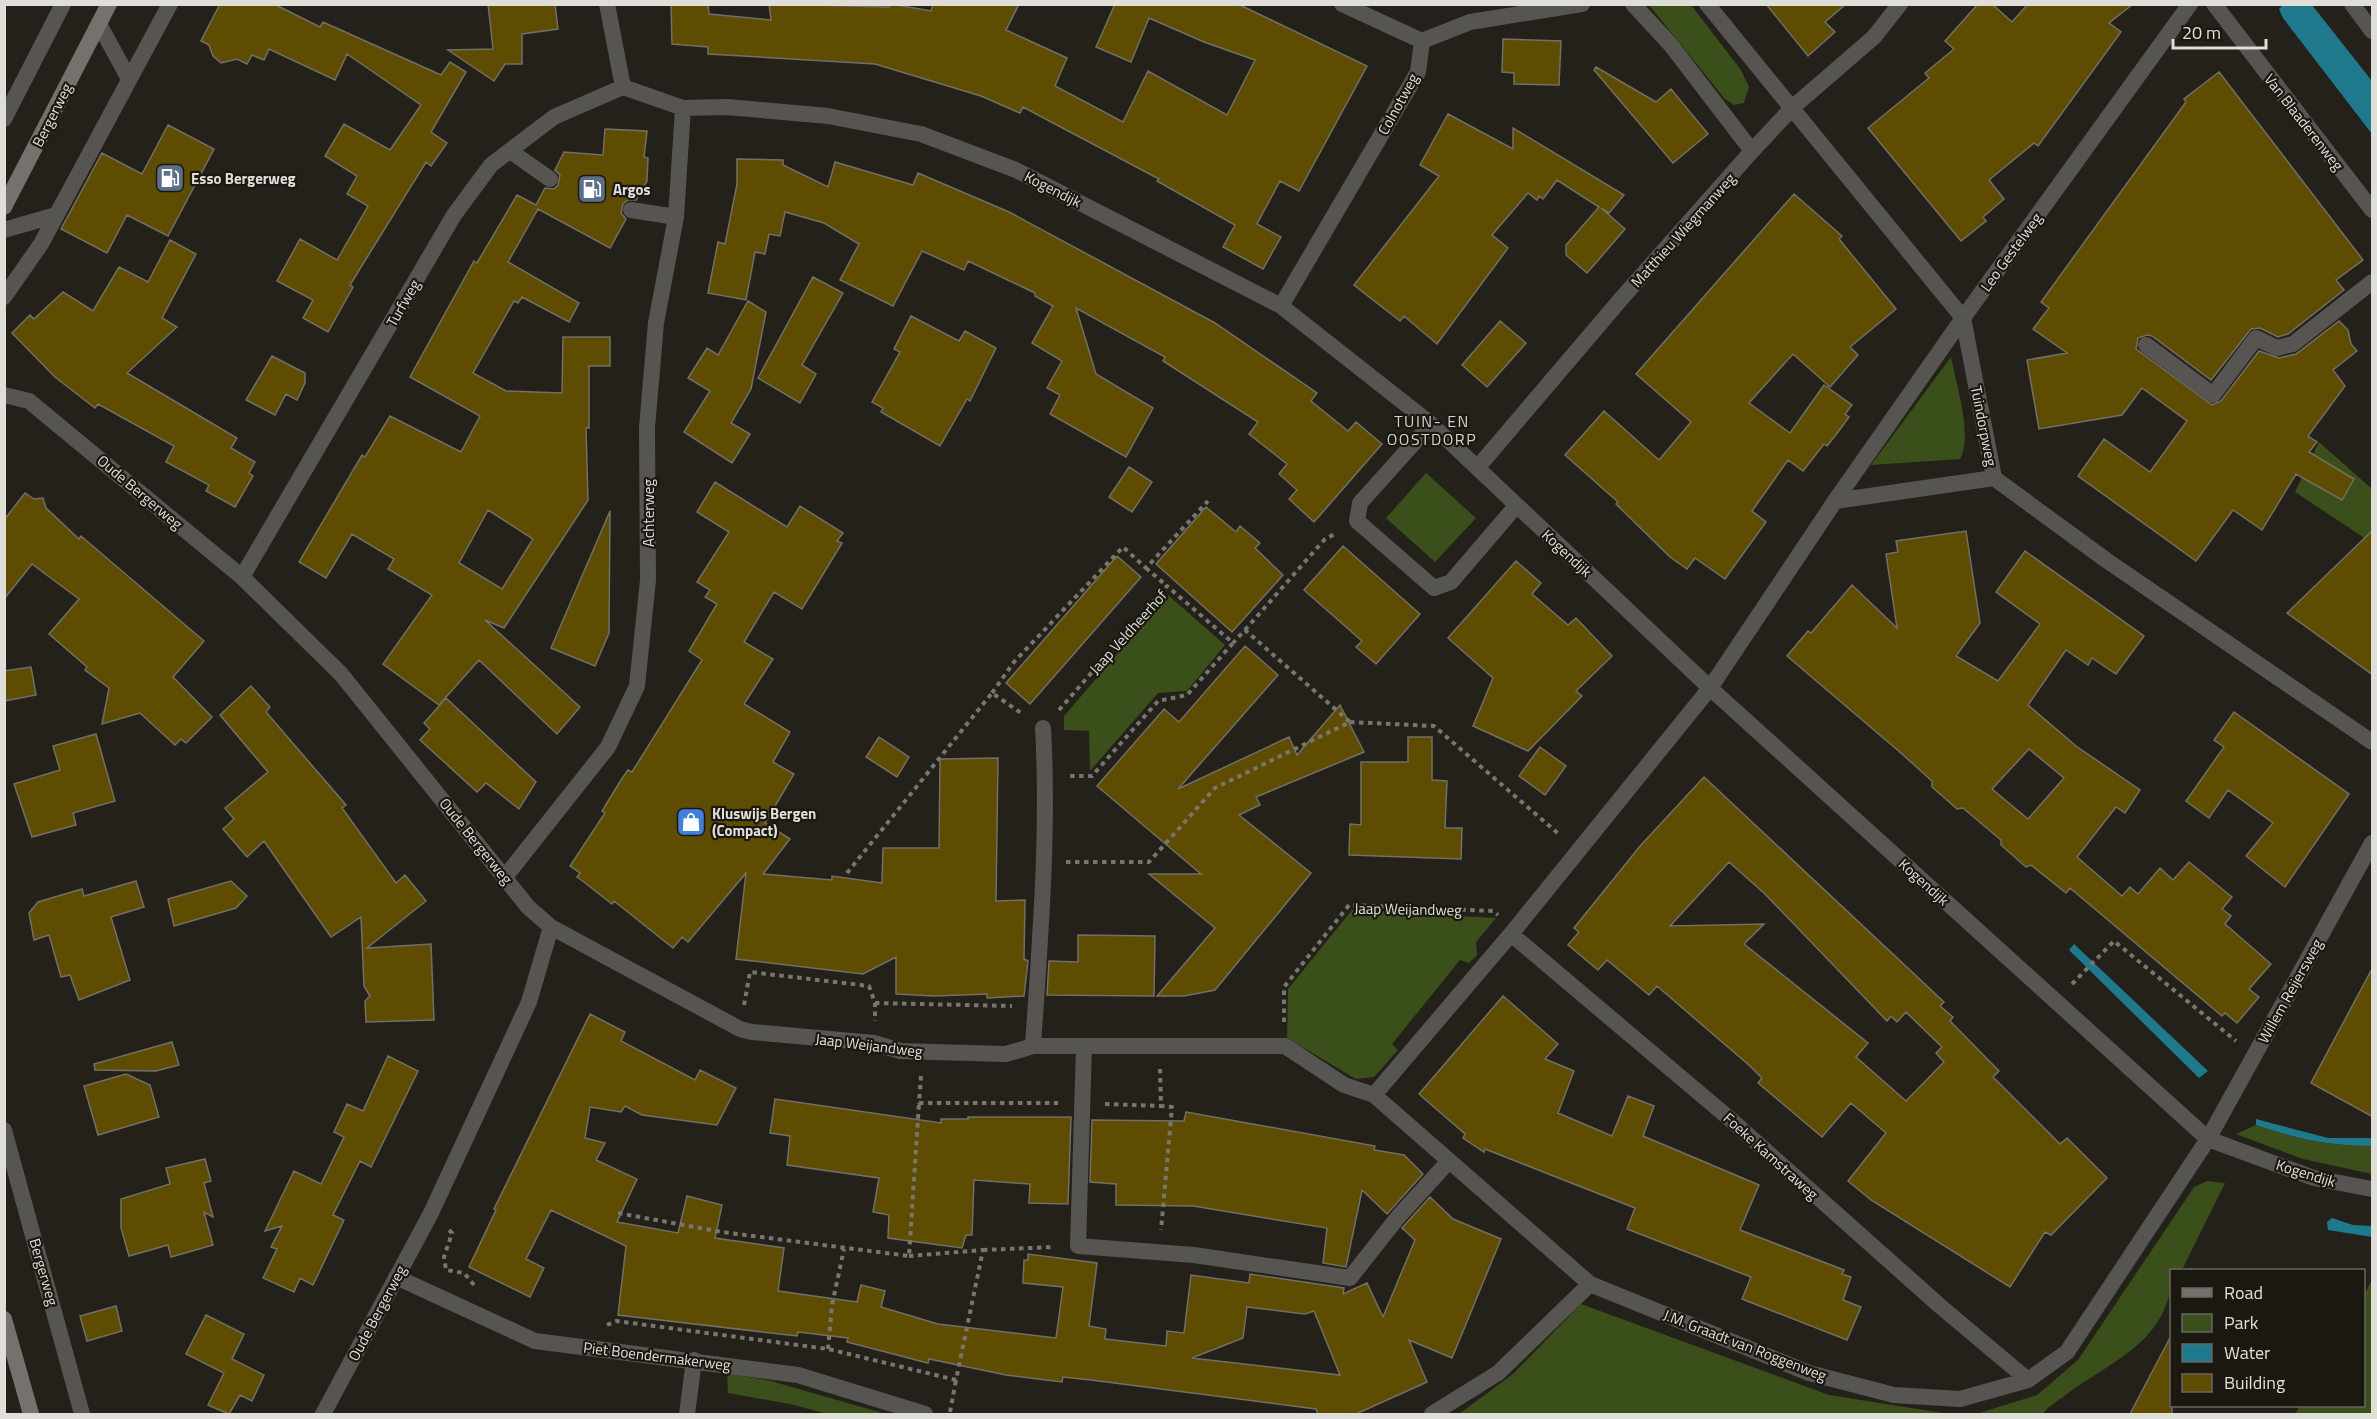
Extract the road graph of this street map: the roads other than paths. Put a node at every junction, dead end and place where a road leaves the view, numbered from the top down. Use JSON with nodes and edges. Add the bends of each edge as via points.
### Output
{"nodes":[{"id":1,"x":63,"y":4,"type":"edge"},
{"id":2,"x":109,"y":4,"type":"edge"},
{"id":3,"x":170,"y":4,"type":"edge"},
{"id":4,"x":607,"y":4,"type":"edge"},
{"id":5,"x":1342,"y":4,"type":"edge"},
{"id":6,"x":1582,"y":4,"type":"edge"},
{"id":7,"x":1633,"y":4,"type":"edge"},
{"id":8,"x":1707,"y":4,"type":"edge"},
{"id":9,"x":1900,"y":4,"type":"edge"},
{"id":10,"x":2190,"y":4,"type":"edge"},
{"id":11,"x":2214,"y":4,"type":"edge"},
{"id":12,"x":2352,"y":4,"type":"edge"},
{"id":13,"x":99,"y":24,"type":"junction"},
{"id":14,"x":2373,"y":31,"type":"edge"},
{"id":15,"x":1422,"y":41,"type":"junction"},
{"id":16,"x":129,"y":80,"type":"junction"},
{"id":17,"x":623,"y":87,"type":"junction"},
{"id":18,"x":1793,"y":107,"type":"junction"},
{"id":19,"x":683,"y":108,"type":"junction"},
{"id":20,"x":4,"y":119,"type":"edge"},
{"id":21,"x":510,"y":151,"type":"junction"},
{"id":22,"x":1752,"y":151,"type":"junction"},
{"id":23,"x":550,"y":179,"type":"dead end"},
{"id":24,"x":4,"y":207,"type":"edge"},
{"id":25,"x":631,"y":210,"type":"dead end"},
{"id":26,"x":2373,"y":210,"type":"edge"},
{"id":27,"x":56,"y":215,"type":"junction"},
{"id":28,"x":676,"y":217,"type":"junction"},
{"id":29,"x":4,"y":230,"type":"edge"},
{"id":30,"x":2373,"y":282,"type":"edge"},
{"id":31,"x":4,"y":297,"type":"edge"},
{"id":32,"x":1281,"y":306,"type":"junction"},
{"id":33,"x":1963,"y":318,"type":"junction"},
{"id":34,"x":2146,"y":345,"type":"dead end"},
{"id":35,"x":4,"y":395,"type":"edge"},
{"id":36,"x":1431,"y":424,"type":"junction"},
{"id":37,"x":1478,"y":467,"type":"junction"},
{"id":38,"x":1994,"y":478,"type":"junction"},
{"id":39,"x":1835,"y":501,"type":"junction"},
{"id":40,"x":1516,"y":506,"type":"junction"},
{"id":41,"x":242,"y":577,"type":"junction"},
{"id":42,"x":1710,"y":688,"type":"junction"},
{"id":43,"x":1043,"y":728,"type":"road end"},
{"id":44,"x":2373,"y":742,"type":"edge"},
{"id":45,"x":2373,"y":843,"type":"edge"},
{"id":46,"x":505,"y":877,"type":"junction"},
{"id":47,"x":551,"y":927,"type":"junction"},
{"id":48,"x":1513,"y":932,"type":"junction"},
{"id":49,"x":1033,"y":1046,"type":"junction"},
{"id":50,"x":1084,"y":1046,"type":"junction"},
{"id":51,"x":1374,"y":1095,"type":"junction"},
{"id":52,"x":4,"y":1130,"type":"edge"},
{"id":53,"x":2208,"y":1139,"type":"junction"},
{"id":54,"x":1449,"y":1161,"type":"junction"},
{"id":55,"x":2373,"y":1189,"type":"edge"},
{"id":56,"x":396,"y":1277,"type":"junction"},
{"id":57,"x":1590,"y":1284,"type":"junction"},
{"id":58,"x":4,"y":1319,"type":"edge"},
{"id":59,"x":694,"y":1360,"type":"junction"},
{"id":60,"x":2028,"y":1380,"type":"junction"},
{"id":61,"x":32,"y":1414,"type":"edge"},
{"id":62,"x":82,"y":1414,"type":"edge"},
{"id":63,"x":323,"y":1414,"type":"edge"},
{"id":64,"x":687,"y":1414,"type":"edge"},
{"id":65,"x":926,"y":1414,"type":"edge"},
{"id":66,"x":1432,"y":1414,"type":"edge"}],
"edges":[{"from":1,"to":20,"type":"street"},
{"from":2,"to":13,"type":"main road","name":"Bergerweg"},
{"from":3,"to":16,"type":"street"},
{"from":4,"to":17,"type":"street"},
{"from":5,"to":15,"type":"street"},
{"from":6,"to":15,"type":"street","via":[[1470,22]]},
{"from":7,"to":22,"type":"street","via":[[1670,44]]},
{"from":8,"to":18,"type":"street","name":"Tuindorpweg"},
{"from":9,"to":18,"type":"street","name":"Matthieu Wiegmanweg","via":[[1874,36]]},
{"from":10,"to":33,"type":"street","name":"Leo Gestelweg"},
{"from":11,"to":26,"type":"street","name":"Van Blaaderenweg"},
{"from":12,"to":14,"type":"street"},
{"from":13,"to":16,"type":"street"},
{"from":13,"to":24,"type":"main road","name":"Bergerweg"},
{"from":15,"to":32,"type":"street","name":"Colnotweg","via":[[1418,72]]},
{"from":16,"to":27,"type":"street"},
{"from":17,"to":19,"type":"street","name":"Kogendijk"},
{"from":17,"to":21,"type":"street","name":"Turfweg","via":[[554,117]]},
{"from":18,"to":22,"type":"street","name":"Matthieu Wiegmanweg"},
{"from":18,"to":33,"type":"street","name":"Tuindorpweg"},
{"from":19,"to":28,"type":"street","name":"Achterweg"},
{"from":19,"to":32,"type":"street","name":"Kogendijk","via":[[727,107],[828,116],[921,134],[1016,170]]},
{"from":21,"to":23,"type":"street"},
{"from":21,"to":41,"type":"street","name":"Turfweg","via":[[491,165],[454,215]]},
{"from":22,"to":37,"type":"street","name":"Matthieu Wiegmanweg"},
{"from":25,"to":28,"type":"street"},
{"from":27,"to":29,"type":"street"},
{"from":27,"to":31,"type":"street"},
{"from":28,"to":46,"type":"street","name":"Achterweg","via":[[656,323],[648,415],[648,580],[637,686],[608,747]]},
{"from":30,"to":34,"type":"street","via":[[2293,344],[2277,348],[2256,338],[2213,395]]},
{"from":32,"to":36,"type":"street","name":"Kogendijk"},
{"from":33,"to":38,"type":"street","name":"Tuindorpweg"},
{"from":33,"to":39,"type":"street","name":"Leo Gestelweg"},
{"from":35,"to":41,"type":"street","name":"Oude Bergerweg","via":[[29,401]]},
{"from":36,"to":37,"type":"street","name":"Kogendijk"},
{"from":36,"to":40,"type":"street","via":[[1360,503],[1357,521],[1434,588],[1451,582]]},
{"from":37,"to":40,"type":"street","name":"Kogendijk"},
{"from":38,"to":39,"type":"street"},
{"from":38,"to":44,"type":"street","name":"Tuindorpweg","via":[[2106,560]]},
{"from":39,"to":42,"type":"street","name":"Leo Gestelweg"},
{"from":40,"to":42,"type":"street","name":"Kogendijk"},
{"from":41,"to":46,"type":"street","name":"Oude Bergerweg","via":[[341,674]]},
{"from":42,"to":48,"type":"street"},
{"from":42,"to":53,"type":"street","name":"Kogendijk"},
{"from":43,"to":49,"type":"street","via":[[1044,861]]},
{"from":45,"to":53,"type":"street","name":"Willem Reijersweg"},
{"from":46,"to":47,"type":"street","name":"Oude Bergerweg","via":[[528,907]]},
{"from":47,"to":49,"type":"street","name":"Jaap Weijandweg","via":[[752,1032],[874,1043],[900,1051],[1006,1054]]},
{"from":47,"to":56,"type":"street","name":"Oude Bergerweg","via":[[529,1002],[431,1213]]},
{"from":48,"to":51,"type":"street"},
{"from":48,"to":60,"type":"street","name":"Foeke Kamstraweg"},
{"from":49,"to":50,"type":"street","name":"Jaap Weijandweg"},
{"from":50,"to":51,"type":"street","name":"Jaap Weijandweg","via":[[1285,1047],[1344,1085]]},
{"from":50,"to":54,"type":"street","via":[[1078,1246],[1159,1252],[1350,1278]]},
{"from":51,"to":54,"type":"street","name":"J.M. Graadt van Roggenweg"},
{"from":52,"to":62,"type":"street","name":"Bergerweg"},
{"from":53,"to":55,"type":"street","name":"Kogendijk","via":[[2314,1178]]},
{"from":53,"to":60,"type":"street","name":"J.M. Graadt van Roggenweg","via":[[2067,1352]]},
{"from":54,"to":57,"type":"street","name":"J.M. Graadt van Roggenweg"},
{"from":56,"to":59,"type":"street","name":"Piet Boendermakerweg","via":[[536,1341]]},
{"from":56,"to":63,"type":"street","name":"Oude Bergerweg"},
{"from":57,"to":60,"type":"street","name":"J.M. Graadt van Roggenweg","via":[[1809,1372],[1894,1395],[1959,1399]]},
{"from":57,"to":66,"type":"street","via":[[1497,1373]]},
{"from":58,"to":61,"type":"main road"},
{"from":59,"to":64,"type":"street"},
{"from":59,"to":65,"type":"street","name":"Piet Boendermakerweg","via":[[798,1375]]}]}
